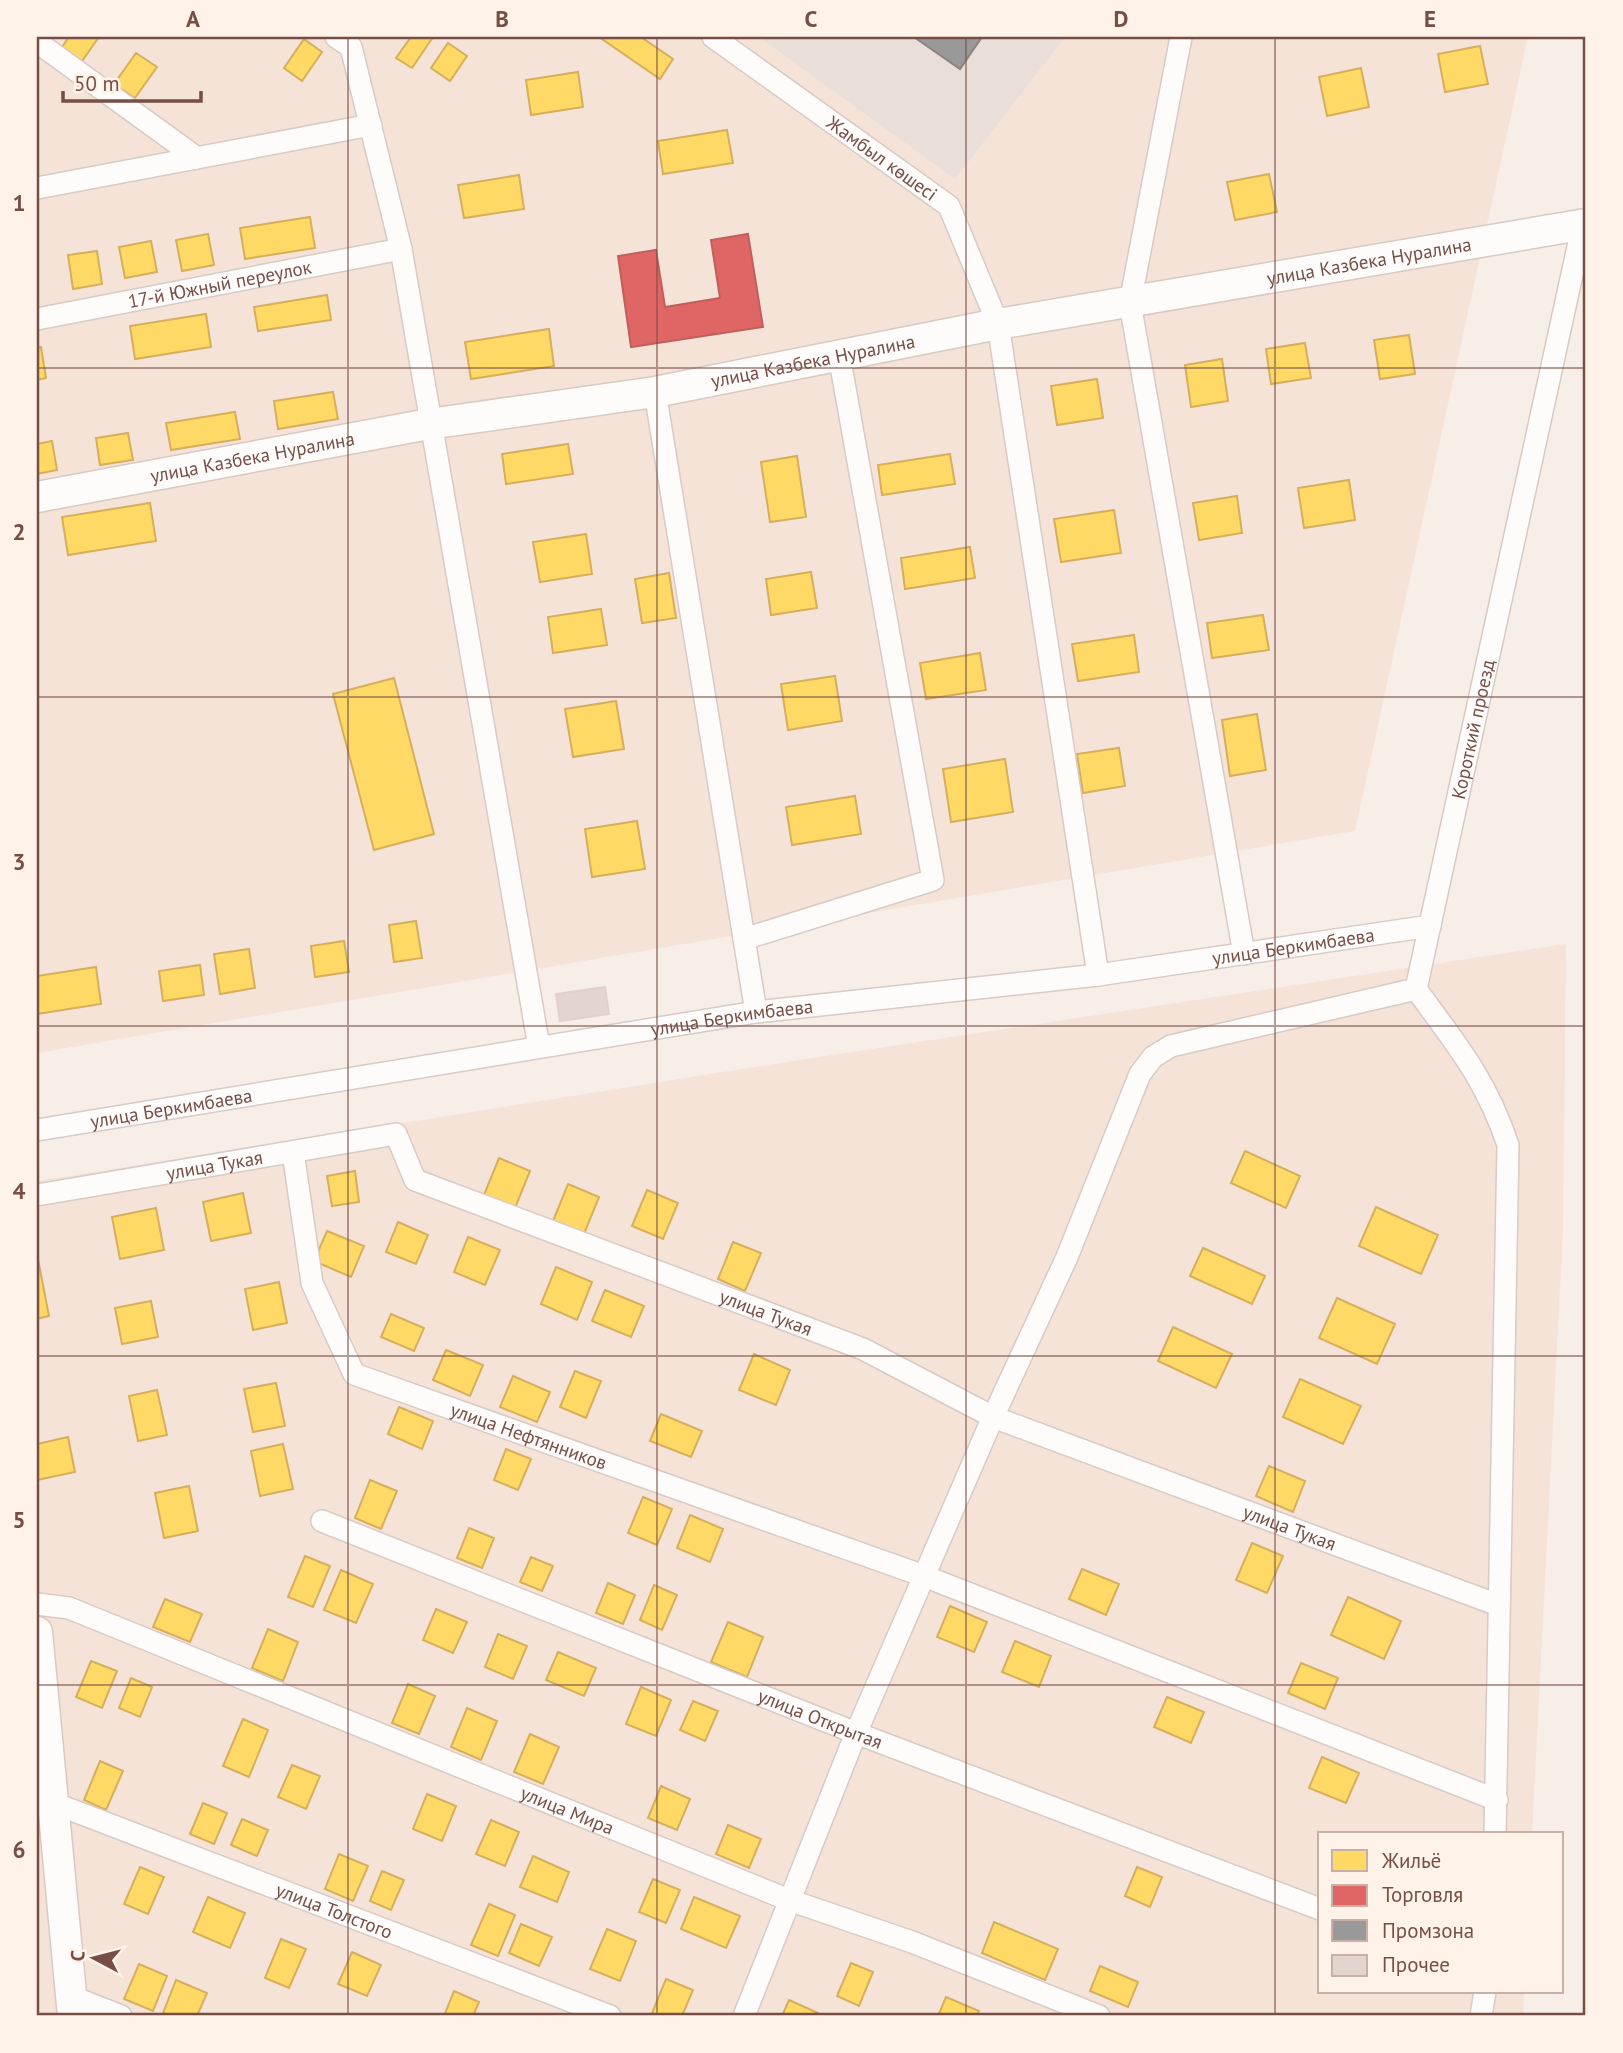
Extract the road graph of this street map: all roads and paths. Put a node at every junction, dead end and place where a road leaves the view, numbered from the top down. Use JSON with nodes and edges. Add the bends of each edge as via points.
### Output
{"nodes":[{"id":1,"x":713,"y":37,"type":"edge"},
{"id":2,"x":1181,"y":37,"type":"edge"},
{"id":3,"x":37,"y":42,"type":"edge"},
{"id":4,"x":344,"y":42,"type":"edge"},
{"id":5,"x":371,"y":125,"type":"junction"},
{"id":6,"x":197,"y":158,"type":"junction"},
{"id":7,"x":37,"y":188,"type":"edge"},
{"id":8,"x":1585,"y":224,"type":"edge"},
{"id":9,"x":401,"y":249,"type":"junction"},
{"id":10,"x":1130,"y":303,"type":"junction"},
{"id":11,"x":37,"y":319,"type":"edge"},
{"id":12,"x":998,"y":324,"type":"junction"},
{"id":13,"x":839,"y":355,"type":"junction"},
{"id":14,"x":655,"y":392,"type":"junction"},
{"id":15,"x":429,"y":424,"type":"junction"},
{"id":16,"x":37,"y":497,"type":"edge"},
{"id":17,"x":1430,"y":926,"type":"junction"},
{"id":18,"x":744,"y":939,"type":"junction"},
{"id":19,"x":1244,"y":954,"type":"junction"},
{"id":20,"x":1098,"y":975,"type":"junction"},
{"id":21,"x":1416,"y":989,"type":"junction"},
{"id":22,"x":756,"y":1012,"type":"junction"},
{"id":23,"x":539,"y":1047,"type":"junction"},
{"id":24,"x":37,"y":1130,"type":"edge"},
{"id":25,"x":293,"y":1152,"type":"junction"},
{"id":26,"x":37,"y":1195,"type":"edge"},
{"id":27,"x":993,"y":1417,"type":"junction"},
{"id":28,"x":321,"y":1521,"type":"dead end"},
{"id":29,"x":924,"y":1576,"type":"junction"},
{"id":30,"x":37,"y":1604,"type":"edge"},
{"id":31,"x":1498,"y":1605,"type":"junction"},
{"id":32,"x":37,"y":1632,"type":"edge"},
{"id":33,"x":856,"y":1733,"type":"junction"},
{"id":34,"x":1497,"y":1800,"type":"junction"},
{"id":35,"x":55,"y":1804,"type":"junction"},
{"id":36,"x":1495,"y":1832,"type":"edge"},
{"id":37,"x":789,"y":1900,"type":"junction"},
{"id":38,"x":1318,"y":1908,"type":"edge"},
{"id":39,"x":1485,"y":1994,"type":"edge"},
{"id":40,"x":72,"y":2006,"type":"edge"},
{"id":41,"x":121,"y":2016,"type":"edge"},
{"id":42,"x":610,"y":2016,"type":"edge"},
{"id":43,"x":744,"y":2016,"type":"edge"},
{"id":44,"x":1099,"y":2016,"type":"edge"},
{"id":45,"x":1480,"y":2016,"type":"edge"}],
"edges":[{"from":1,"to":12,"type":"street","name":"Жамбыл көшесі","via":[[949,206]]},
{"from":2,"to":10,"type":"street"},
{"from":3,"to":6,"type":"street"},
{"from":4,"to":5,"type":"street"},
{"from":5,"to":6,"type":"street"},
{"from":5,"to":9,"type":"street"},
{"from":6,"to":7,"type":"street"},
{"from":8,"to":10,"type":"street","name":"улица Казбека Нуралина"},
{"from":8,"to":17,"type":"street","name":"Короткий проезд"},
{"from":9,"to":11,"type":"street","name":"17-й Южный переулок"},
{"from":9,"to":15,"type":"street"},
{"from":10,"to":12,"type":"street","name":"улица Казбека Нуралина"},
{"from":10,"to":19,"type":"street"},
{"from":12,"to":13,"type":"street","name":"улица Казбека Нуралина"},
{"from":12,"to":20,"type":"street","name":"Жамбыл көшесі"},
{"from":13,"to":14,"type":"street","name":"улица Казбека Нуралина"},
{"from":13,"to":18,"type":"street","via":[[933,880]]},
{"from":14,"to":15,"type":"street","name":"улица Казбека Нуралина"},
{"from":14,"to":18,"type":"street"},
{"from":15,"to":16,"type":"street","name":"улица Казбека Нуралина"},
{"from":15,"to":23,"type":"street"},
{"from":17,"to":19,"type":"street","name":"улица Беркимбаева"},
{"from":17,"to":21,"type":"street","name":"Короткий проезд"},
{"from":18,"to":22,"type":"street"},
{"from":19,"to":20,"type":"street","name":"улица Беркимбаева"},
{"from":20,"to":22,"type":"street","name":"улица Беркимбаева"},
{"from":21,"to":27,"type":"street","via":[[1171,1046],[1153,1057],[1140,1074],[1067,1257]]},
{"from":21,"to":31,"type":"street","via":[[1478,1073],[1508,1145]]},
{"from":22,"to":23,"type":"street","name":"улица Беркимбаева"},
{"from":23,"to":24,"type":"street","name":"улица Беркимбаева"},
{"from":25,"to":26,"type":"street","name":"улица Тукая"},
{"from":25,"to":27,"type":"street","name":"улица Тукая","via":[[396,1134],[415,1180],[863,1349]]},
{"from":25,"to":29,"type":"street","name":"улица Нефтянников","via":[[312,1283],[354,1374]]},
{"from":27,"to":29,"type":"street"},
{"from":27,"to":31,"type":"street","name":"улица Тукая"},
{"from":28,"to":33,"type":"street","name":"улица Открытая"},
{"from":29,"to":33,"type":"street"},
{"from":29,"to":34,"type":"street","name":"улица Нефтянников"},
{"from":30,"to":37,"type":"street","name":"улица Мира","via":[[69,1608]]},
{"from":31,"to":34,"type":"street"},
{"from":32,"to":35,"type":"street"},
{"from":33,"to":37,"type":"street"},
{"from":33,"to":38,"type":"street","name":"улица Открытая"},
{"from":34,"to":36,"type":"street"},
{"from":35,"to":40,"type":"street"},
{"from":35,"to":42,"type":"street","name":"улица Толстого"},
{"from":37,"to":43,"type":"street"},
{"from":37,"to":44,"type":"street","name":"улица Мира","via":[[912,1942]]},
{"from":39,"to":45,"type":"street"},
{"from":40,"to":41,"type":"street"}]}
